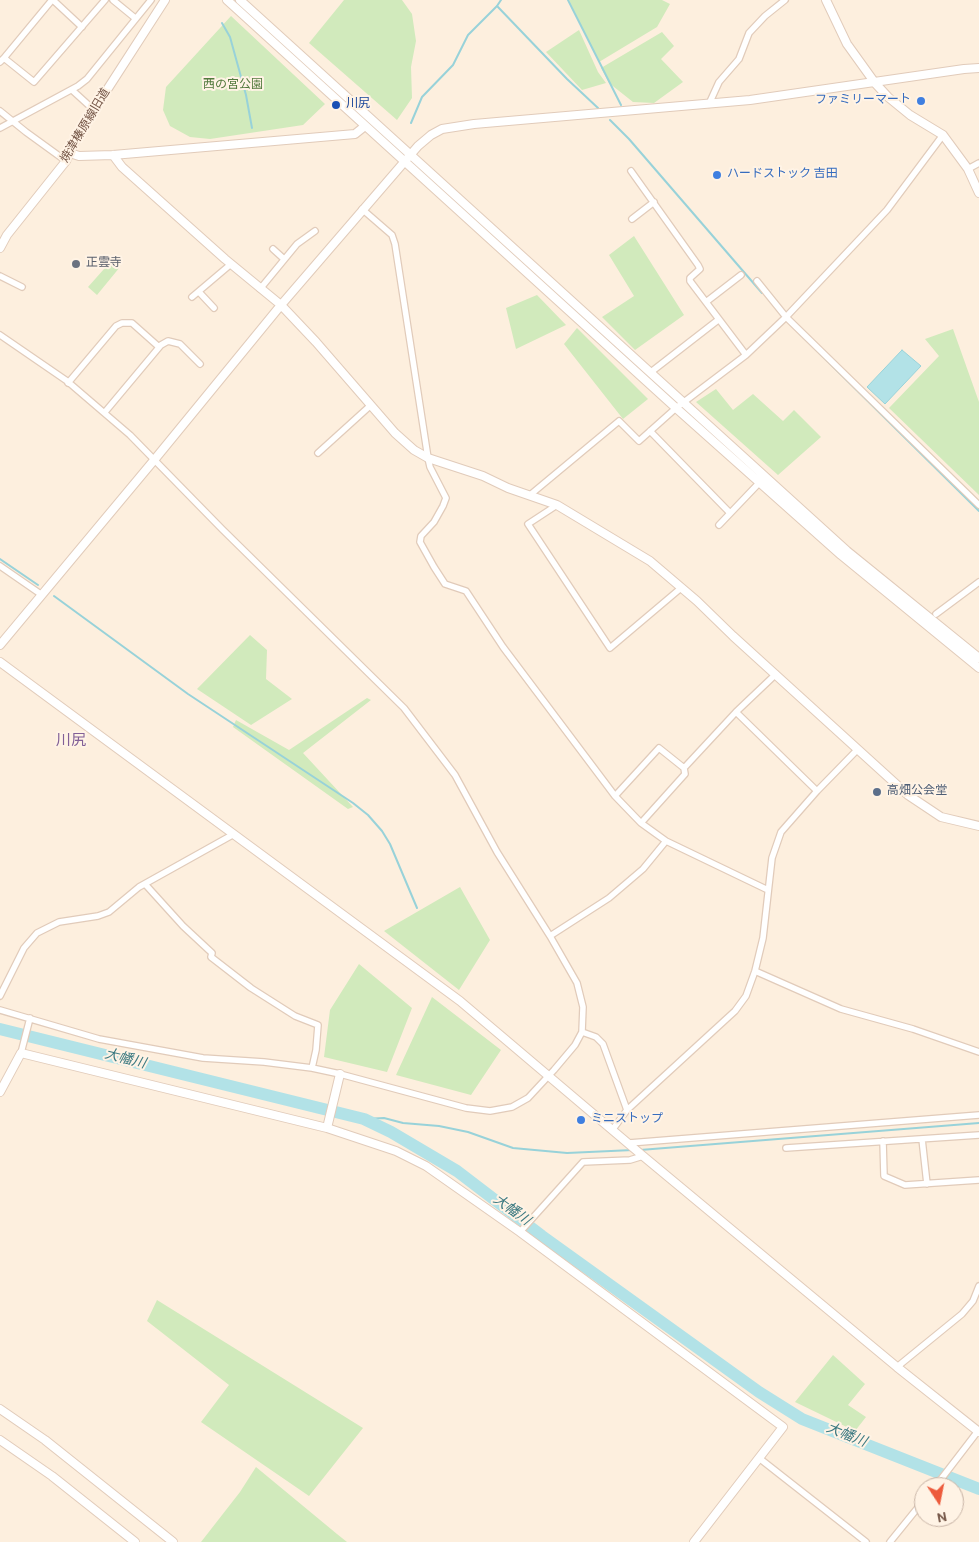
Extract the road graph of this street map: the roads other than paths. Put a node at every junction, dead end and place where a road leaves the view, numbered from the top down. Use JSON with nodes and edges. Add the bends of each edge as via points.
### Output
{"nodes":[{"id":1,"x":53,"y":0,"type":"edge"},
{"id":2,"x":105,"y":0,"type":"edge"},
{"id":3,"x":113,"y":0,"type":"edge"},
{"id":4,"x":151,"y":0,"type":"edge"},
{"id":5,"x":165,"y":0,"type":"edge"},
{"id":6,"x":227,"y":0,"type":"edge"},
{"id":7,"x":240,"y":0,"type":"edge"},
{"id":8,"x":786,"y":0,"type":"edge"},
{"id":9,"x":826,"y":0,"type":"edge"},
{"id":10,"x":135,"y":18,"type":"junction"},
{"id":11,"x":82,"y":27,"type":"junction"},
{"id":12,"x":2,"y":60,"type":"edge"},
{"id":13,"x":979,"y":68,"type":"edge"},
{"id":14,"x":875,"y":82,"type":"junction"},
{"id":15,"x":72,"y":90,"type":"junction"},
{"id":16,"x":709,"y":104,"type":"junction"},
{"id":17,"x":94,"y":110,"type":"junction"},
{"id":18,"x":0,"y":111,"type":"edge"},
{"id":19,"x":13,"y":122,"type":"junction"},
{"id":20,"x":365,"y":126,"type":"junction"},
{"id":21,"x":0,"y":128,"type":"edge"},
{"id":22,"x":943,"y":135,"type":"junction"},
{"id":23,"x":70,"y":153,"type":"junction"},
{"id":24,"x":411,"y":154,"type":"junction"},
{"id":25,"x":113,"y":155,"type":"junction"},
{"id":26,"x":66,"y":161,"type":"junction"},
{"id":27,"x":405,"y":162,"type":"junction"},
{"id":28,"x":979,"y":163,"type":"edge"},
{"id":29,"x":968,"y":169,"type":"junction"},
{"id":30,"x":631,"y":171,"type":"dead end"},
{"id":31,"x":979,"y":193,"type":"edge"},
{"id":32,"x":654,"y":202,"type":"junction"},
{"id":33,"x":362,"y":209,"type":"junction"},
{"id":34,"x":632,"y":219,"type":"dead end"},
{"id":35,"x":0,"y":229,"type":"edge"},
{"id":36,"x":315,"y":231,"type":"dead end"},
{"id":37,"x":7,"y":235,"type":"junction"},
{"id":38,"x":0,"y":248,"type":"edge"},
{"id":39,"x":272,"y":249,"type":"dead end"},
{"id":40,"x":284,"y":259,"type":"junction"},
{"id":41,"x":230,"y":264,"type":"junction"},
{"id":42,"x":742,"y":275,"type":"dead end"},
{"id":43,"x":0,"y":276,"type":"edge"},
{"id":44,"x":757,"y":281,"type":"dead end"},
{"id":45,"x":22,"y":288,"type":"dead end"},
{"id":46,"x":260,"y":289,"type":"junction"},
{"id":47,"x":199,"y":292,"type":"junction"},
{"id":48,"x":192,"y":297,"type":"dead end"},
{"id":49,"x":706,"y":302,"type":"junction"},
{"id":50,"x":280,"y":305,"type":"junction"},
{"id":51,"x":214,"y":308,"type":"dead end"},
{"id":52,"x":786,"y":316,"type":"junction"},
{"id":53,"x":718,"y":320,"type":"junction"},
{"id":54,"x":0,"y":335,"type":"edge"},
{"id":55,"x":159,"y":347,"type":"junction"},
{"id":56,"x":746,"y":355,"type":"junction"},
{"id":57,"x":200,"y":364,"type":"dead end"},
{"id":58,"x":651,"y":372,"type":"junction"},
{"id":59,"x":68,"y":383,"type":"junction"},
{"id":60,"x":684,"y":402,"type":"junction"},
{"id":61,"x":372,"y":405,"type":"junction"},
{"id":62,"x":676,"y":408,"type":"junction"},
{"id":63,"x":105,"y":412,"type":"junction"},
{"id":64,"x":650,"y":431,"type":"junction"},
{"id":65,"x":318,"y":453,"type":"dead end"},
{"id":66,"x":428,"y":458,"type":"junction"},
{"id":67,"x":156,"y":460,"type":"junction"},
{"id":68,"x":760,"y":482,"type":"junction"},
{"id":69,"x":530,"y":495,"type":"junction"},
{"id":70,"x":557,"y":505,"type":"junction"},
{"id":71,"x":979,"y":505,"type":"edge"},
{"id":72,"x":730,"y":513,"type":"junction"},
{"id":73,"x":719,"y":525,"type":"dead end"},
{"id":74,"x":0,"y":566,"type":"edge"},
{"id":75,"x":979,"y":582,"type":"edge"},
{"id":76,"x":681,"y":588,"type":"junction"},
{"id":77,"x":42,"y":595,"type":"junction"},
{"id":78,"x":936,"y":614,"type":"dead end"},
{"id":79,"x":0,"y":645,"type":"edge"},
{"id":80,"x":979,"y":658,"type":"edge"},
{"id":81,"x":0,"y":662,"type":"edge"},
{"id":82,"x":979,"y":668,"type":"edge"},
{"id":83,"x":776,"y":674,"type":"junction"},
{"id":84,"x":736,"y":712,"type":"junction"},
{"id":85,"x":858,"y":749,"type":"junction"},
{"id":86,"x":684,"y":768,"type":"junction"},
{"id":87,"x":817,"y":791,"type":"junction"},
{"id":88,"x":616,"y":796,"type":"junction"},
{"id":89,"x":640,"y":823,"type":"junction"},
{"id":90,"x":979,"y":826,"type":"edge"},
{"id":91,"x":234,"y":834,"type":"junction"},
{"id":92,"x":666,"y":841,"type":"junction"},
{"id":93,"x":145,"y":884,"type":"junction"},
{"id":94,"x":768,"y":890,"type":"junction"},
{"id":95,"x":550,"y":936,"type":"junction"},
{"id":96,"x":755,"y":971,"type":"junction"},
{"id":97,"x":0,"y":996,"type":"edge"},
{"id":98,"x":0,"y":1010,"type":"edge"},
{"id":99,"x":30,"y":1018,"type":"junction"},
{"id":100,"x":582,"y":1032,"type":"junction"},
{"id":101,"x":979,"y":1052,"type":"edge"},
{"id":102,"x":21,"y":1053,"type":"junction"},
{"id":103,"x":312,"y":1068,"type":"junction"},
{"id":104,"x":340,"y":1074,"type":"junction"},
{"id":105,"x":549,"y":1075,"type":"junction"},
{"id":106,"x":0,"y":1092,"type":"edge"},
{"id":107,"x":627,"y":1110,"type":"junction"},
{"id":108,"x":979,"y":1115,"type":"edge"},
{"id":109,"x":327,"y":1128,"type":"junction"},
{"id":110,"x":613,"y":1129,"type":"junction"},
{"id":111,"x":979,"y":1135,"type":"edge"},
{"id":112,"x":922,"y":1139,"type":"junction"},
{"id":113,"x":883,"y":1141,"type":"junction"},
{"id":114,"x":630,"y":1145,"type":"junction"},
{"id":115,"x":786,"y":1148,"type":"dead end"},
{"id":116,"x":642,"y":1155,"type":"junction"},
{"id":117,"x":979,"y":1180,"type":"edge"},
{"id":118,"x":927,"y":1184,"type":"junction"},
{"id":119,"x":520,"y":1232,"type":"junction"},
{"id":120,"x":979,"y":1286,"type":"edge"},
{"id":121,"x":897,"y":1367,"type":"junction"},
{"id":122,"x":0,"y":1409,"type":"edge"},
{"id":123,"x":978,"y":1431,"type":"edge"},
{"id":124,"x":0,"y":1440,"type":"edge"},
{"id":125,"x":759,"y":1458,"type":"junction"},
{"id":126,"x":942,"y":1477,"type":"edge"},
{"id":127,"x":914,"y":1512,"type":"edge"},
{"id":128,"x":135,"y":1542,"type":"edge"},
{"id":129,"x":173,"y":1542,"type":"edge"},
{"id":130,"x":694,"y":1542,"type":"edge"},
{"id":131,"x":866,"y":1542,"type":"edge"},
{"id":132,"x":890,"y":1542,"type":"edge"}],
"edges":[{"from":1,"to":11,"type":"street"},
{"from":1,"to":12,"type":"street"},
{"from":2,"to":11,"type":"street"},
{"from":3,"to":10,"type":"street"},
{"from":4,"to":10,"type":"street"},
{"from":5,"to":17,"type":"street","name":"焼津榛原線旧道"},
{"from":6,"to":20,"type":"street"},
{"from":7,"to":24,"type":"street"},
{"from":8,"to":16,"type":"street","via":[[749,34],[739,59],[719,82]]},
{"from":9,"to":14,"type":"street","via":[[847,44]]},
{"from":10,"to":15,"type":"street","via":[[86,79]]},
{"from":11,"to":12,"type":"street","via":[[34,82]]},
{"from":13,"to":14,"type":"street"},
{"from":14,"to":16,"type":"street"},
{"from":14,"to":22,"type":"street","via":[[910,115]]},
{"from":15,"to":17,"type":"street"},
{"from":15,"to":19,"type":"street"},
{"from":16,"to":24,"type":"street","via":[[456,126],[432,135]]},
{"from":17,"to":23,"type":"street","name":"焼津榛原線旧道"},
{"from":18,"to":19,"type":"street"},
{"from":19,"to":21,"type":"street"},
{"from":19,"to":26,"type":"street"},
{"from":20,"to":25,"type":"street","via":[[355,134]]},
{"from":20,"to":27,"type":"street"},
{"from":22,"to":29,"type":"street"},
{"from":22,"to":52,"type":"street","via":[[887,210]]},
{"from":23,"to":25,"type":"street","via":[[79,156]]},
{"from":23,"to":26,"type":"street","name":"焼津榛原線旧道"},
{"from":24,"to":27,"type":"street"},
{"from":24,"to":58,"type":"street"},
{"from":25,"to":41,"type":"street","via":[[122,167]]},
{"from":26,"to":37,"type":"street","name":"焼津榛原線旧道"},
{"from":27,"to":33,"type":"street"},
{"from":27,"to":62,"type":"street"},
{"from":28,"to":29,"type":"street"},
{"from":29,"to":31,"type":"street"},
{"from":30,"to":32,"type":"street"},
{"from":32,"to":34,"type":"street"},
{"from":32,"to":49,"type":"street","via":[[698,265],[700,269],[690,281]]},
{"from":33,"to":50,"type":"street"},
{"from":33,"to":66,"type":"street","via":[[392,235],[395,244]]},
{"from":35,"to":37,"type":"street"},
{"from":36,"to":40,"type":"street"},
{"from":37,"to":38,"type":"street","name":"焼津榛原線旧道"},
{"from":39,"to":40,"type":"street"},
{"from":40,"to":46,"type":"street"},
{"from":41,"to":46,"type":"street"},
{"from":41,"to":47,"type":"street"},
{"from":42,"to":49,"type":"street"},
{"from":43,"to":45,"type":"street"},
{"from":44,"to":52,"type":"street"},
{"from":46,"to":50,"type":"street"},
{"from":47,"to":48,"type":"street"},
{"from":47,"to":51,"type":"street"},
{"from":49,"to":53,"type":"street"},
{"from":50,"to":61,"type":"street"},
{"from":50,"to":67,"type":"street"},
{"from":52,"to":56,"type":"street"},
{"from":52,"to":71,"type":"street"},
{"from":53,"to":56,"type":"street"},
{"from":53,"to":58,"type":"street"},
{"from":54,"to":59,"type":"street"},
{"from":55,"to":57,"type":"street","via":[[168,341],[180,344]]},
{"from":55,"to":59,"type":"street","via":[[132,323],[122,323]]},
{"from":55,"to":63,"type":"street"},
{"from":56,"to":60,"type":"street"},
{"from":58,"to":60,"type":"street"},
{"from":59,"to":63,"type":"street"},
{"from":60,"to":62,"type":"street"},
{"from":60,"to":80,"type":"street","via":[[847,551]]},
{"from":61,"to":65,"type":"street"},
{"from":61,"to":66,"type":"street","via":[[395,433]]},
{"from":62,"to":64,"type":"street"},
{"from":62,"to":68,"type":"street"},
{"from":63,"to":67,"type":"street"},
{"from":64,"to":69,"type":"street","via":[[639,441],[619,421]]},
{"from":64,"to":72,"type":"street"},
{"from":66,"to":69,"type":"street"},
{"from":66,"to":88,"type":"street","via":[[446,498],[420,542],[445,584],[466,591],[503,647]]},
{"from":67,"to":77,"type":"street"},
{"from":67,"to":95,"type":"street","via":[[404,708],[455,775],[497,852]]},
{"from":68,"to":72,"type":"street"},
{"from":68,"to":82,"type":"street"},
{"from":69,"to":70,"type":"street"},
{"from":70,"to":76,"type":"street","via":[[650,561]]},
{"from":70,"to":76,"type":"street","via":[[528,524],[610,648]]},
{"from":72,"to":73,"type":"street"},
{"from":74,"to":77,"type":"street"},
{"from":75,"to":78,"type":"street"},
{"from":76,"to":83,"type":"street"},
{"from":77,"to":79,"type":"street"},
{"from":81,"to":91,"type":"street"},
{"from":83,"to":84,"type":"street"},
{"from":83,"to":85,"type":"street"},
{"from":84,"to":86,"type":"street"},
{"from":84,"to":87,"type":"street"},
{"from":85,"to":87,"type":"street"},
{"from":85,"to":90,"type":"street","via":[[918,803],[942,817]]},
{"from":86,"to":88,"type":"street","via":[[659,748]]},
{"from":86,"to":89,"type":"street","via":[[685,774]]},
{"from":87,"to":94,"type":"street","via":[[781,832],[772,858]]},
{"from":88,"to":89,"type":"street"},
{"from":89,"to":92,"type":"street"},
{"from":91,"to":93,"type":"street"},
{"from":91,"to":105,"type":"street","via":[[460,1001]]},
{"from":92,"to":94,"type":"street"},
{"from":92,"to":95,"type":"street","via":[[643,869],[609,898]]},
{"from":93,"to":97,"type":"street","via":[[109,912],[59,922],[37,933],[24,948]]},
{"from":93,"to":103,"type":"street","via":[[212,953],[211,957],[295,1016],[318,1025]]},
{"from":94,"to":96,"type":"street","via":[[763,938]]},
{"from":95,"to":100,"type":"street","via":[[577,983],[582,1007]]},
{"from":96,"to":101,"type":"street","via":[[840,1009]]},
{"from":96,"to":107,"type":"street","via":[[746,996],[735,1011]]},
{"from":98,"to":99,"type":"street"},
{"from":99,"to":102,"type":"street"},
{"from":99,"to":103,"type":"street","via":[[168,1053]]},
{"from":100,"to":105,"type":"street"},
{"from":100,"to":107,"type":"street","via":[[596,1037],[603,1044]]},
{"from":102,"to":106,"type":"street"},
{"from":102,"to":109,"type":"street"},
{"from":103,"to":104,"type":"street"},
{"from":104,"to":105,"type":"street","via":[[466,1108],[490,1111],[512,1107],[528,1098]]},
{"from":104,"to":109,"type":"street"},
{"from":105,"to":110,"type":"street"},
{"from":107,"to":110,"type":"street"},
{"from":108,"to":114,"type":"street"},
{"from":109,"to":119,"type":"street","via":[[396,1151],[426,1166]]},
{"from":110,"to":114,"type":"street"},
{"from":111,"to":112,"type":"street"},
{"from":112,"to":113,"type":"street"},
{"from":112,"to":118,"type":"street"},
{"from":113,"to":115,"type":"street"},
{"from":113,"to":118,"type":"street","via":[[884,1176],[905,1185]]},
{"from":114,"to":116,"type":"street"},
{"from":116,"to":119,"type":"street","via":[[630,1160],[583,1162]]},
{"from":116,"to":121,"type":"street"},
{"from":117,"to":118,"type":"street"},
{"from":119,"to":125,"type":"street","via":[[783,1427]]},
{"from":120,"to":121,"type":"street","via":[[973,1302],[962,1314]]},
{"from":121,"to":123,"type":"street"},
{"from":122,"to":129,"type":"street","via":[[46,1440]]},
{"from":123,"to":126,"type":"street"},
{"from":124,"to":128,"type":"street","via":[[52,1476]]},
{"from":125,"to":130,"type":"street"},
{"from":125,"to":131,"type":"street"},
{"from":127,"to":132,"type":"street"}]}
